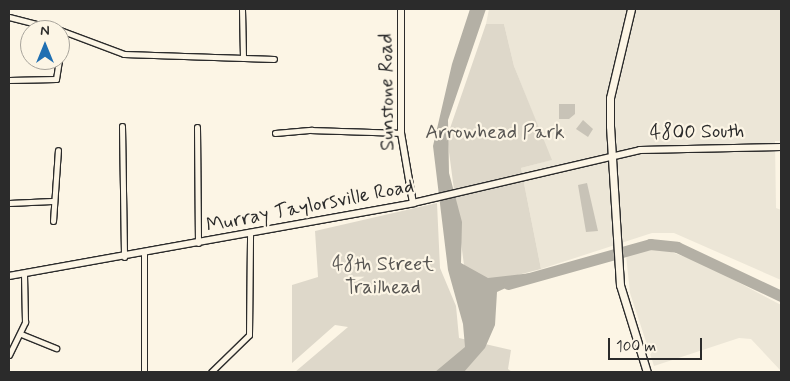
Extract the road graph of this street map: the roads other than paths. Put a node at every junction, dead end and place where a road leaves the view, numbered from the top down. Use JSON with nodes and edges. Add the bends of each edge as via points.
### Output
{"nodes":[{"id":1,"x":242,"y":9,"type":"edge"},
{"id":2,"x":401,"y":9,"type":"edge"},
{"id":3,"x":631,"y":9,"type":"edge"},
{"id":4,"x":70,"y":34,"type":"edge"},
{"id":5,"x":243,"y":58,"type":"junction"},
{"id":6,"x":274,"y":59,"type":"dead end"},
{"id":7,"x":57,"y":70,"type":"edge"},
{"id":8,"x":9,"y":80,"type":"edge"},
{"id":9,"x":122,"y":126,"type":"dead end"},
{"id":10,"x":197,"y":127,"type":"dead end"},
{"id":11,"x":275,"y":133,"type":"dead end"},
{"id":12,"x":402,"y":133,"type":"junction"},
{"id":13,"x":781,"y":148,"type":"edge"},
{"id":14,"x":58,"y":150,"type":"dead end"},
{"id":15,"x":614,"y":155,"type":"junction"},
{"id":16,"x":52,"y":202,"type":"junction"},
{"id":17,"x":9,"y":203,"type":"edge"},
{"id":18,"x":413,"y":203,"type":"junction"},
{"id":19,"x":53,"y":221,"type":"dead end"},
{"id":20,"x":250,"y":235,"type":"junction"},
{"id":21,"x":198,"y":244,"type":"junction"},
{"id":22,"x":144,"y":254,"type":"junction"},
{"id":23,"x":124,"y":258,"type":"junction"},
{"id":24,"x":24,"y":274,"type":"junction"},
{"id":25,"x":9,"y":276,"type":"edge"},
{"id":26,"x":21,"y":334,"type":"junction"},
{"id":27,"x":56,"y":348,"type":"dead end"},
{"id":28,"x":9,"y":355,"type":"edge"},
{"id":29,"x":144,"y":372,"type":"edge"},
{"id":30,"x":211,"y":372,"type":"edge"},
{"id":31,"x":647,"y":372,"type":"edge"}],
"edges":[{"from":1,"to":5,"type":"street"},
{"from":2,"to":12,"type":"street","name":"Sunstone Road"},
{"from":3,"to":15,"type":"main road","via":[[610,98]]},
{"from":4,"to":5,"type":"street","via":[[118,53]]},
{"from":5,"to":6,"type":"street"},
{"from":7,"to":8,"type":"street","via":[[56,79]]},
{"from":9,"to":23,"type":"street"},
{"from":10,"to":21,"type":"street"},
{"from":11,"to":12,"type":"street","via":[[312,130]]},
{"from":12,"to":18,"type":"street","name":"Sunstone Road"},
{"from":13,"to":15,"type":"street","name":"4800 South","via":[[678,147]]},
{"from":14,"to":16,"type":"street","via":[[59,168]]},
{"from":15,"to":18,"type":"street","name":"Murray Taylorsville Road"},
{"from":15,"to":31,"type":"main road","via":[[618,258],[624,302]]},
{"from":16,"to":17,"type":"street"},
{"from":16,"to":19,"type":"street"},
{"from":18,"to":20,"type":"street","name":"Murray Taylorsville Road"},
{"from":20,"to":21,"type":"street","name":"Murray Taylorsville Road"},
{"from":20,"to":30,"type":"street","via":[[249,335]]},
{"from":21,"to":22,"type":"street","name":"Murray Taylorsville Road"},
{"from":22,"to":23,"type":"street","name":"Murray Taylorsville Road"},
{"from":22,"to":29,"type":"street"},
{"from":23,"to":24,"type":"street","name":"Murray Taylorsville Road"},
{"from":24,"to":25,"type":"street","name":"Murray Taylorsville Road"},
{"from":24,"to":26,"type":"street","via":[[27,310]]},
{"from":26,"to":27,"type":"street"},
{"from":26,"to":28,"type":"street"}]}
